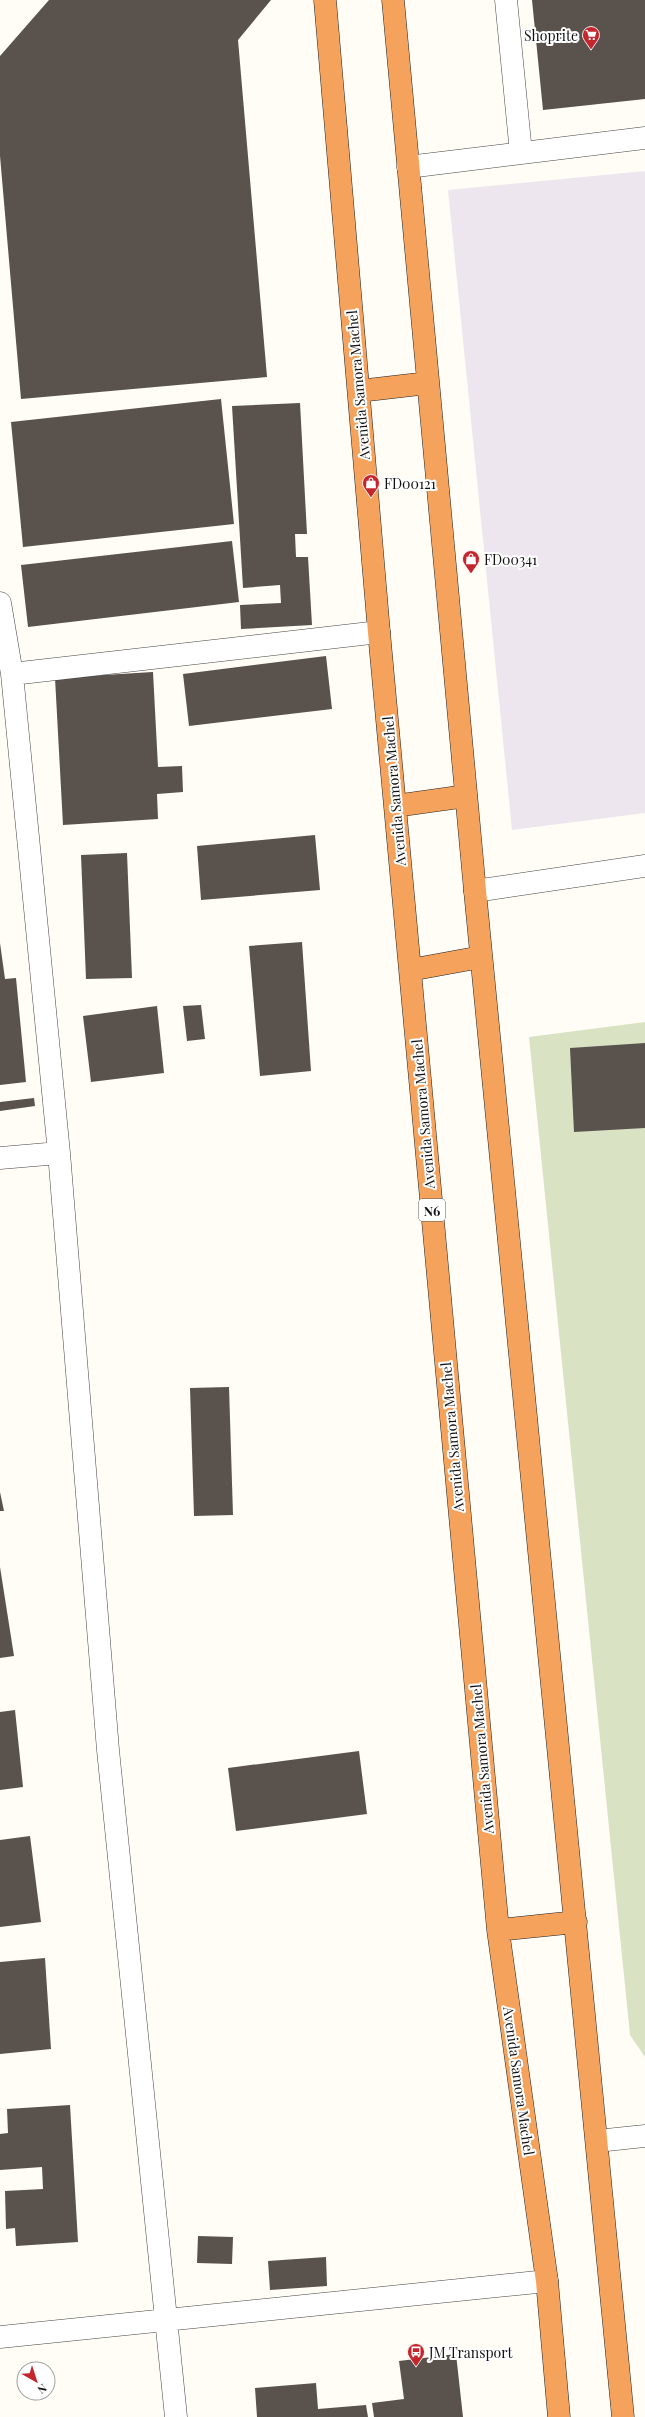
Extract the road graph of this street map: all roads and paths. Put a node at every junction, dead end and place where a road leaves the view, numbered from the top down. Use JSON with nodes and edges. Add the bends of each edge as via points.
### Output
{"nodes":[{"id":1,"x":325,"y":0,"type":"edge"},
{"id":2,"x":393,"y":0,"type":"edge"},
{"id":3,"x":506,"y":0,"type":"edge"},
{"id":4,"x":645,"y":138,"type":"edge"},
{"id":5,"x":521,"y":153,"type":"junction"},
{"id":6,"x":408,"y":167,"type":"junction"},
{"id":7,"x":428,"y":383,"type":"junction"},
{"id":8,"x":359,"y":391,"type":"junction"},
{"id":9,"x":0,"y":603,"type":"edge"},
{"id":10,"x":379,"y":632,"type":"junction"},
{"id":11,"x":12,"y":674,"type":"junction"},
{"id":12,"x":466,"y":796,"type":"junction"},
{"id":13,"x":395,"y":806,"type":"junction"},
{"id":14,"x":645,"y":866,"type":"edge"},
{"id":15,"x":475,"y":891,"type":"junction"},
{"id":16,"x":481,"y":957,"type":"junction"},
{"id":17,"x":410,"y":970,"type":"junction"},
{"id":18,"x":59,"y":1153,"type":"junction"},
{"id":19,"x":0,"y":1158,"type":"edge"},
{"id":20,"x":576,"y":1922,"type":"junction"},
{"id":21,"x":498,"y":1930,"type":"junction"},
{"id":22,"x":645,"y":2136,"type":"edge"},
{"id":23,"x":597,"y":2141,"type":"junction"},
{"id":24,"x":547,"y":2281,"type":"junction"},
{"id":25,"x":166,"y":2320,"type":"junction"},
{"id":26,"x":0,"y":2337,"type":"edge"},
{"id":27,"x":176,"y":2417,"type":"edge"},
{"id":28,"x":559,"y":2417,"type":"edge"},
{"id":29,"x":623,"y":2417,"type":"edge"}],
"edges":[{"from":1,"to":8,"type":"highway","name":"Avenida Samora Machel","number":"N6"},
{"from":2,"to":6,"type":"highway"},
{"from":3,"to":5,"type":"street"},
{"from":4,"to":5,"type":"street"},
{"from":5,"to":6,"type":"street"},
{"from":6,"to":7,"type":"highway"},
{"from":7,"to":8,"type":"highway"},
{"from":7,"to":12,"type":"highway"},
{"from":8,"to":10,"type":"highway","name":"Avenida Samora Machel","number":"N6"},
{"from":9,"to":11,"type":"street"},
{"from":10,"to":11,"type":"street"},
{"from":10,"to":13,"type":"highway","name":"Avenida Samora Machel","number":"N6"},
{"from":11,"to":18,"type":"street"},
{"from":12,"to":13,"type":"highway"},
{"from":12,"to":15,"type":"highway"},
{"from":13,"to":17,"type":"highway","name":"Avenida Samora Machel","number":"N6"},
{"from":14,"to":15,"type":"street"},
{"from":15,"to":16,"type":"highway"},
{"from":16,"to":17,"type":"highway"},
{"from":16,"to":20,"type":"highway"},
{"from":17,"to":21,"type":"highway","name":"Avenida Samora Machel","number":"N6"},
{"from":18,"to":19,"type":"street"},
{"from":18,"to":25,"type":"street","via":[[108,1750]]},
{"from":20,"to":21,"type":"highway"},
{"from":20,"to":23,"type":"highway"},
{"from":21,"to":24,"type":"highway","name":"Avenida Samora Machel","number":"N6"},
{"from":22,"to":23,"type":"street"},
{"from":23,"to":29,"type":"highway"},
{"from":24,"to":25,"type":"street"},
{"from":24,"to":28,"type":"highway","name":"Avenida Samora Machel","number":"N6"},
{"from":25,"to":26,"type":"street"},
{"from":25,"to":27,"type":"street"}]}
